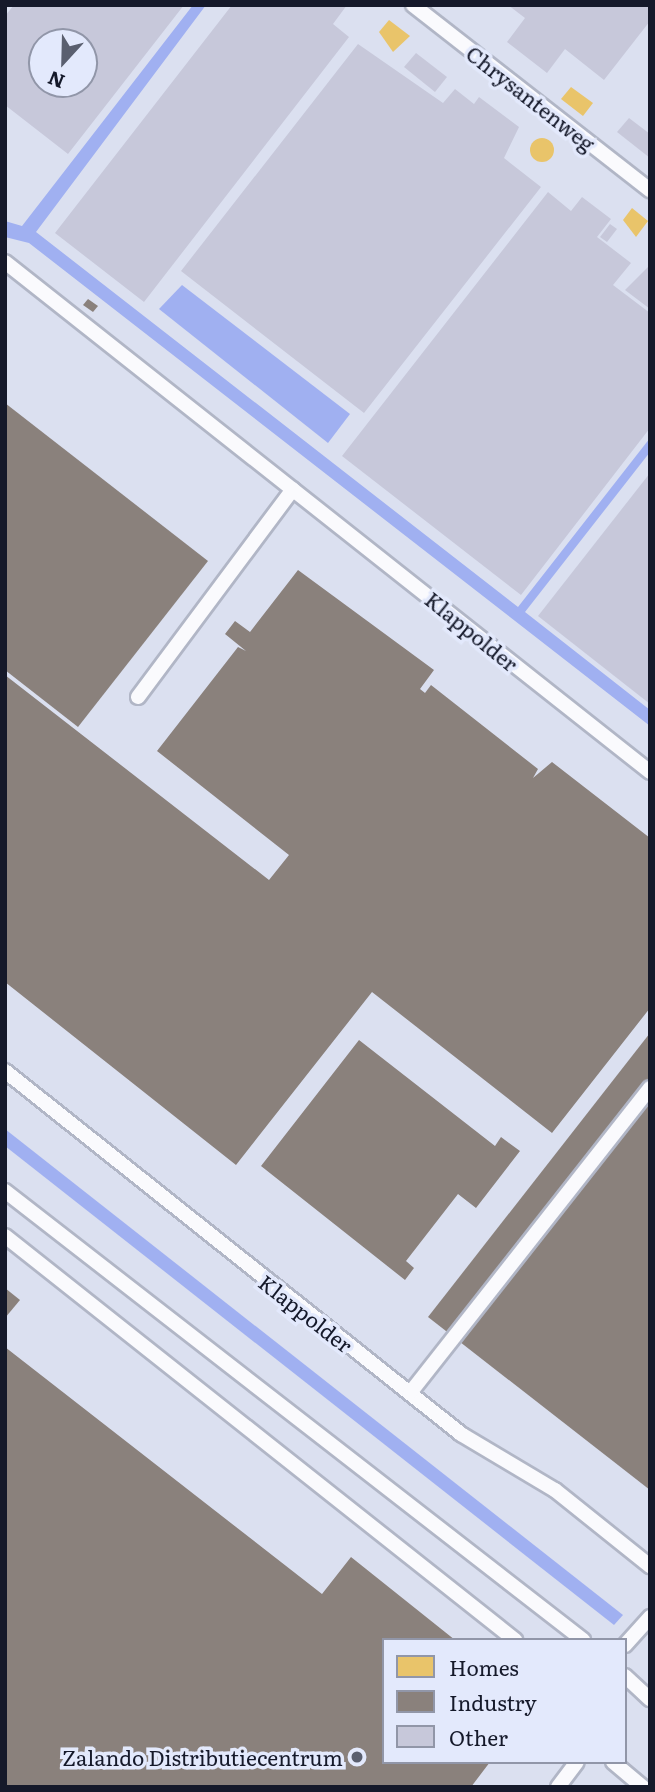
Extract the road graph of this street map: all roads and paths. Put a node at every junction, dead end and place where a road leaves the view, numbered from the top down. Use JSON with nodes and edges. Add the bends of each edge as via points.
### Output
{"nodes":[{"id":1,"x":413,"y":5,"type":"edge"},
{"id":2,"x":650,"y":190,"type":"edge"},
{"id":3,"x":5,"y":262,"type":"edge"},
{"id":4,"x":293,"y":489,"type":"junction"},
{"id":5,"x":138,"y":697,"type":"dead end"},
{"id":6,"x":650,"y":772,"type":"edge"},
{"id":7,"x":5,"y":1071,"type":"edge"},
{"id":8,"x":650,"y":1088,"type":"edge"},
{"id":9,"x":5,"y":1191,"type":"edge"},
{"id":10,"x":5,"y":1236,"type":"edge"},
{"id":11,"x":410,"y":1394,"type":"junction"},
{"id":12,"x":618,"y":1538,"type":"junction"},
{"id":13,"x":650,"y":1554,"type":"edge"},
{"id":14,"x":650,"y":1566,"type":"edge"},
{"id":15,"x":650,"y":1617,"type":"edge"},
{"id":16,"x":512,"y":1638,"type":"edge"},
{"id":17,"x":580,"y":1638,"type":"edge"},
{"id":18,"x":627,"y":1643,"type":"edge"},
{"id":19,"x":627,"y":1677,"type":"edge"},
{"id":20,"x":650,"y":1699,"type":"edge"},
{"id":21,"x":575,"y":1764,"type":"edge"},
{"id":22,"x":615,"y":1764,"type":"edge"},
{"id":23,"x":558,"y":1787,"type":"edge"},
{"id":24,"x":643,"y":1787,"type":"edge"}],
"edges":[{"from":1,"to":2,"type":"street","name":"Chrysantenweg"},
{"from":3,"to":4,"type":"street","name":"Klappolder"},
{"from":4,"to":5,"type":"street"},
{"from":4,"to":6,"type":"street","name":"Klappolder"},
{"from":7,"to":11,"type":"street","name":"Klappolder"},
{"from":8,"to":11,"type":"street"},
{"from":9,"to":17,"type":"street"},
{"from":10,"to":16,"type":"street"},
{"from":11,"to":12,"type":"street","name":"Klappolder"},
{"from":12,"to":13,"type":"street","name":"Klappolder"},
{"from":12,"to":14,"type":"street","name":"Klappolder"},
{"from":15,"to":18,"type":"street"},
{"from":19,"to":20,"type":"street"},
{"from":21,"to":23,"type":"street"},
{"from":22,"to":24,"type":"street"}]}
